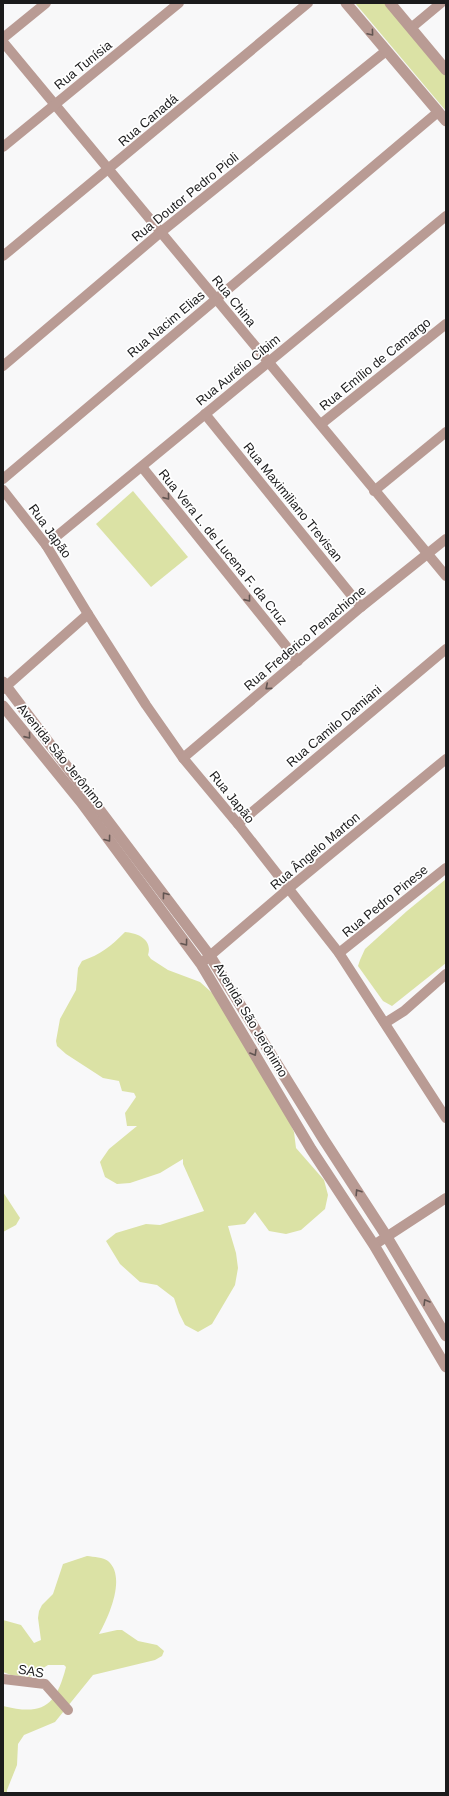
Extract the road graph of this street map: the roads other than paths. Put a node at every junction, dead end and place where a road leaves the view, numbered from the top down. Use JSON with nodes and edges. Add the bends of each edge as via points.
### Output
{"nodes":[{"id":1,"x":46,"y":3,"type":"edge"},
{"id":2,"x":179,"y":3,"type":"edge"},
{"id":3,"x":308,"y":3,"type":"edge"},
{"id":4,"x":346,"y":3,"type":"edge"},
{"id":5,"x":390,"y":3,"type":"edge"},
{"id":6,"x":441,"y":3,"type":"edge"},
{"id":7,"x":411,"y":28,"type":"junction"},
{"id":8,"x":3,"y":38,"type":"edge"},
{"id":9,"x":3,"y":42,"type":"edge"},
{"id":10,"x":386,"y":51,"type":"junction"},
{"id":11,"x":446,"y":70,"type":"edge"},
{"id":12,"x":55,"y":105,"type":"junction"},
{"id":13,"x":438,"y":112,"type":"junction"},
{"id":14,"x":446,"y":121,"type":"edge"},
{"id":15,"x":3,"y":147,"type":"edge"},
{"id":16,"x":109,"y":170,"type":"junction"},
{"id":17,"x":446,"y":216,"type":"edge"},
{"id":18,"x":161,"y":232,"type":"junction"},
{"id":19,"x":3,"y":256,"type":"edge"},
{"id":20,"x":215,"y":299,"type":"junction"},
{"id":21,"x":446,"y":324,"type":"edge"},
{"id":22,"x":267,"y":362,"type":"junction"},
{"id":23,"x":3,"y":366,"type":"edge"},
{"id":24,"x":205,"y":414,"type":"junction"},
{"id":25,"x":321,"y":424,"type":"junction"},
{"id":26,"x":446,"y":432,"type":"edge"},
{"id":27,"x":142,"y":467,"type":"junction"},
{"id":28,"x":3,"y":479,"type":"edge"},
{"id":29,"x":3,"y":490,"type":"edge"},
{"id":30,"x":374,"y":491,"type":"junction"},
{"id":31,"x":446,"y":539,"type":"edge"},
{"id":32,"x":46,"y":545,"type":"junction"},
{"id":33,"x":427,"y":554,"type":"junction"},
{"id":34,"x":446,"y":576,"type":"edge"},
{"id":35,"x":361,"y":607,"type":"junction"},
{"id":36,"x":88,"y":614,"type":"junction"},
{"id":37,"x":446,"y":649,"type":"edge"},
{"id":38,"x":298,"y":662,"type":"junction"},
{"id":39,"x":4,"y":686,"type":"edge"},
{"id":40,"x":3,"y":706,"type":"edge"},
{"id":41,"x":183,"y":758,"type":"junction"},
{"id":42,"x":446,"y":759,"type":"edge"},
{"id":43,"x":238,"y":824,"type":"junction"},
{"id":44,"x":446,"y":868,"type":"edge"},
{"id":45,"x":288,"y":889,"type":"junction"},
{"id":46,"x":339,"y":953,"type":"junction"},
{"id":47,"x":210,"y":956,"type":"junction"},
{"id":48,"x":201,"y":964,"type":"junction"},
{"id":49,"x":446,"y":974,"type":"edge"},
{"id":50,"x":385,"y":1023,"type":"junction"},
{"id":51,"x":446,"y":1118,"type":"edge"},
{"id":52,"x":312,"y":1121,"type":"junction"},
{"id":53,"x":300,"y":1130,"type":"junction"},
{"id":54,"x":446,"y":1198,"type":"edge"},
{"id":55,"x":387,"y":1237,"type":"junction"},
{"id":56,"x":374,"y":1245,"type":"junction"},
{"id":57,"x":446,"y":1336,"type":"edge"},
{"id":58,"x":446,"y":1367,"type":"edge"},
{"id":59,"x":3,"y":1679,"type":"edge"},
{"id":60,"x":68,"y":1710,"type":"dead end"}],
"edges":[{"from":1,"to":8,"type":"street"},
{"from":2,"to":12,"type":"street","name":"Rua Tunísia"},
{"from":3,"to":16,"type":"street","name":"Rua Canadá"},
{"from":4,"to":10,"type":"street","one_way":true},
{"from":5,"to":7,"type":"street"},
{"from":6,"to":7,"type":"street"},
{"from":7,"to":11,"type":"street"},
{"from":9,"to":12,"type":"street","name":"Rua China"},
{"from":10,"to":13,"type":"street"},
{"from":10,"to":18,"type":"street","name":"Rua Doutor Pedro Pioli"},
{"from":12,"to":15,"type":"street","name":"Rua Tunísia"},
{"from":12,"to":16,"type":"street","name":"Rua China"},
{"from":13,"to":14,"type":"street"},
{"from":13,"to":20,"type":"street","name":"Rua Nacim Elias"},
{"from":16,"to":18,"type":"street","name":"Rua China"},
{"from":16,"to":19,"type":"street","name":"Rua Canadá"},
{"from":17,"to":22,"type":"street","name":"Rua Aurélio Cibim"},
{"from":18,"to":20,"type":"street","name":"Rua China"},
{"from":18,"to":23,"type":"street","name":"Rua Doutor Pedro Pioli"},
{"from":20,"to":22,"type":"street","name":"Rua China"},
{"from":20,"to":28,"type":"street","name":"Rua Nacim Elias"},
{"from":21,"to":25,"type":"street","name":"Rua Emílio de Camargo"},
{"from":22,"to":24,"type":"street","name":"Rua Aurélio Cibim"},
{"from":22,"to":25,"type":"street","name":"Rua China"},
{"from":24,"to":27,"type":"street","name":"Rua Aurélio Cibim"},
{"from":24,"to":35,"type":"street","name":"Rua Maximiliano Trevisan"},
{"from":25,"to":30,"type":"street","name":"Rua China"},
{"from":26,"to":30,"type":"street"},
{"from":27,"to":32,"type":"street","name":"Rua Aurélio Cibim"},
{"from":27,"to":38,"type":"street","name":"Rua Vera L. de Lucena F. da Cruz","one_way":true},
{"from":29,"to":32,"type":"street","name":"Rua Japão"},
{"from":30,"to":33,"type":"street","name":"Rua China"},
{"from":31,"to":33,"type":"street","name":"Rua Frederico Penachione"},
{"from":32,"to":36,"type":"street","name":"Rua Japão"},
{"from":33,"to":34,"type":"street","name":"Rua China"},
{"from":33,"to":35,"type":"street","name":"Rua Frederico Penachione"},
{"from":35,"to":38,"type":"street","name":"Rua Frederico Penachione"},
{"from":36,"to":39,"type":"street"},
{"from":36,"to":41,"type":"street","name":"Rua Japão"},
{"from":37,"to":43,"type":"street","name":"Rua Camilo Damiani"},
{"from":38,"to":41,"type":"street","name":"Rua Frederico Penachione","one_way":true},
{"from":47,"to":39,"type":"street","name":"Avenida São Jerônimo","one_way":true},
{"from":40,"to":48,"type":"street","name":"Avenida São Jerônimo","one_way":true,"via":[[81,802]]},
{"from":41,"to":43,"type":"street","name":"Rua Japão"},
{"from":42,"to":45,"type":"street","name":"Rua Ângelo Marton"},
{"from":43,"to":45,"type":"street","name":"Rua Japão"},
{"from":44,"to":46,"type":"street","name":"Rua Pedro Pinese"},
{"from":45,"to":46,"type":"street","name":"Rua Japão"},
{"from":45,"to":47,"type":"street","name":"Rua Ângelo Marton"},
{"from":46,"to":50,"type":"street","name":"Rua Japão"},
{"from":47,"to":48,"type":"street","name":"Rua Ângelo Marton"},
{"from":47,"to":52,"type":"street","name":"Avenida São Jerônimo"},
{"from":48,"to":53,"type":"street","name":"Avenida São Jerônimo","one_way":true},
{"from":49,"to":50,"type":"street","via":[[404,1011]]},
{"from":50,"to":51,"type":"street","name":"Rua Japão"},
{"from":52,"to":53,"type":"street"},
{"from":55,"to":52,"type":"street","name":"Avenida São Jerônimo","one_way":true},
{"from":53,"to":56,"type":"street","name":"Avenida São Jerônimo"},
{"from":54,"to":55,"type":"street"},
{"from":55,"to":56,"type":"street"},
{"from":57,"to":55,"type":"street","name":"Avenida São Jerônimo","one_way":true},
{"from":56,"to":58,"type":"street","name":"Avenida São Jerônimo"},
{"from":59,"to":60,"type":"street","name":"SAS","via":[[45,1684]]}]}
